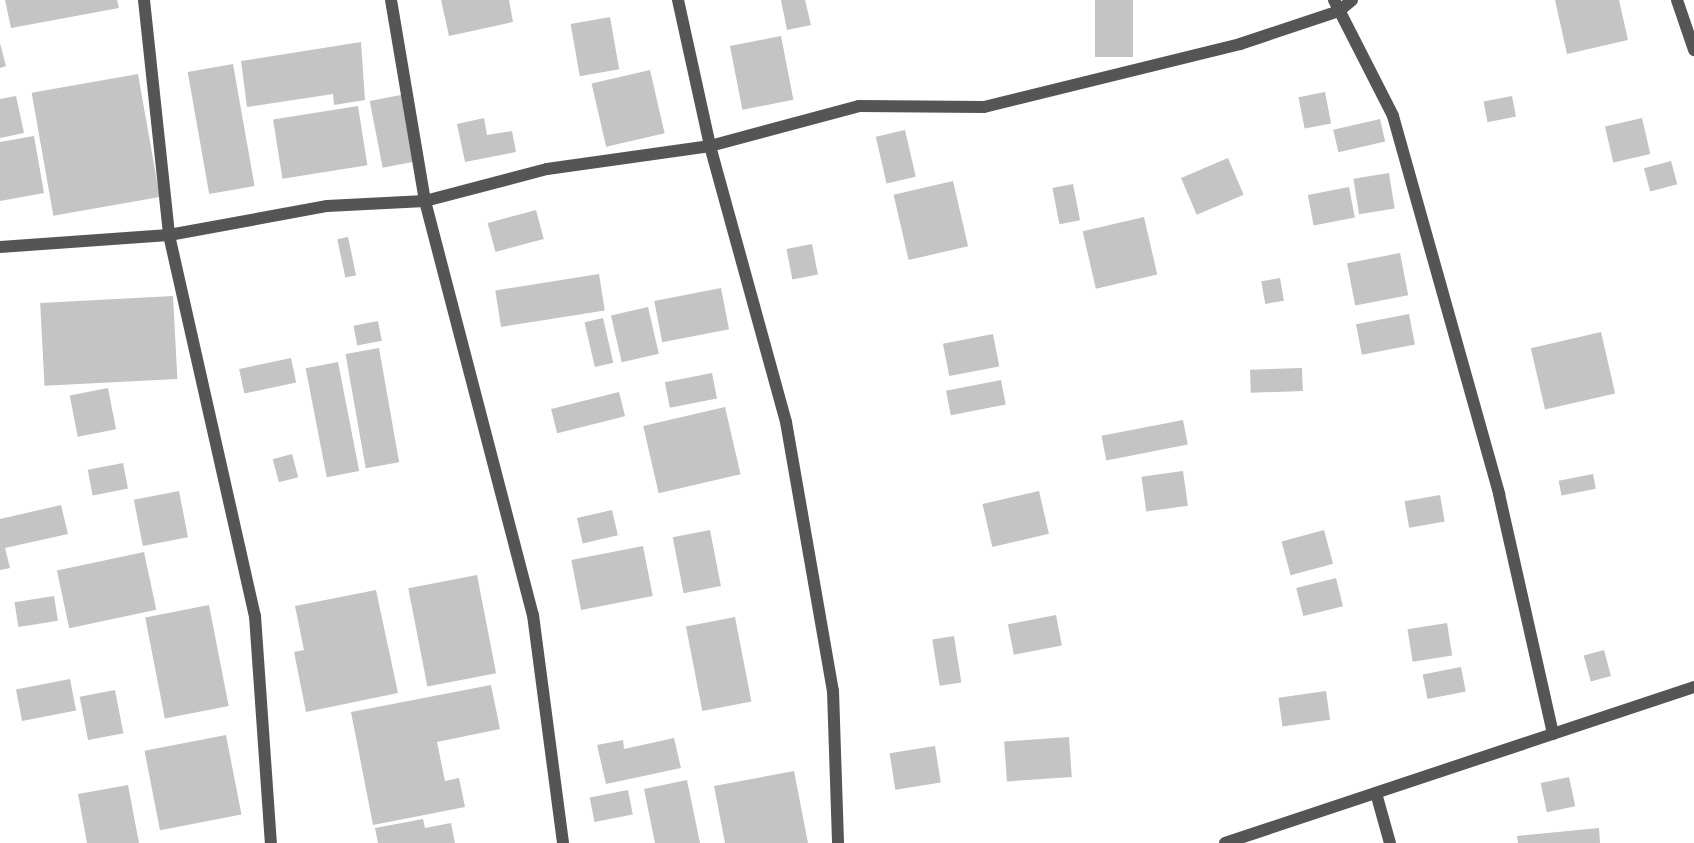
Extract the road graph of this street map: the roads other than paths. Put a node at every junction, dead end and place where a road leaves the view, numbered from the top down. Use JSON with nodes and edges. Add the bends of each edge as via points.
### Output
{"nodes":[{"id":1,"x":144,"y":0,"type":"edge"},
{"id":2,"x":391,"y":0,"type":"edge"},
{"id":3,"x":678,"y":0,"type":"edge"},
{"id":4,"x":1352,"y":0,"type":"edge"},
{"id":5,"x":1677,"y":0,"type":"edge"},
{"id":6,"x":1336,"y":6,"type":"edge"},
{"id":7,"x":1694,"y":50,"type":"edge"},
{"id":8,"x":710,"y":146,"type":"junction"},
{"id":9,"x":425,"y":201,"type":"junction"},
{"id":10,"x":169,"y":235,"type":"junction"},
{"id":11,"x":0,"y":247,"type":"edge"},
{"id":12,"x":1694,"y":687,"type":"edge"},
{"id":13,"x":1553,"y":734,"type":"junction"},
{"id":14,"x":1376,"y":793,"type":"junction"},
{"id":15,"x":271,"y":843,"type":"edge"},
{"id":16,"x":563,"y":843,"type":"edge"},
{"id":17,"x":838,"y":843,"type":"edge"},
{"id":18,"x":1225,"y":843,"type":"edge"},
{"id":19,"x":1390,"y":843,"type":"edge"}],
"edges":[{"from":1,"to":10,"type":"street"},
{"from":2,"to":9,"type":"street"},
{"from":3,"to":8,"type":"street"},
{"from":4,"to":6,"type":"street"},
{"from":5,"to":7,"type":"street"},
{"from":6,"to":8,"type":"street","via":[[1240,44],[984,107],[859,106]]},
{"from":6,"to":13,"type":"street","via":[[1393,116],[1499,494]]},
{"from":8,"to":9,"type":"street","via":[[547,169]]},
{"from":8,"to":17,"type":"street","via":[[786,422],[833,691]]},
{"from":9,"to":10,"type":"street","via":[[327,206]]},
{"from":9,"to":16,"type":"street","via":[[533,615]]},
{"from":10,"to":11,"type":"street"},
{"from":10,"to":15,"type":"street","via":[[255,616]]},
{"from":12,"to":13,"type":"street"},
{"from":13,"to":14,"type":"street"},
{"from":14,"to":18,"type":"street"},
{"from":14,"to":19,"type":"street"}]}
